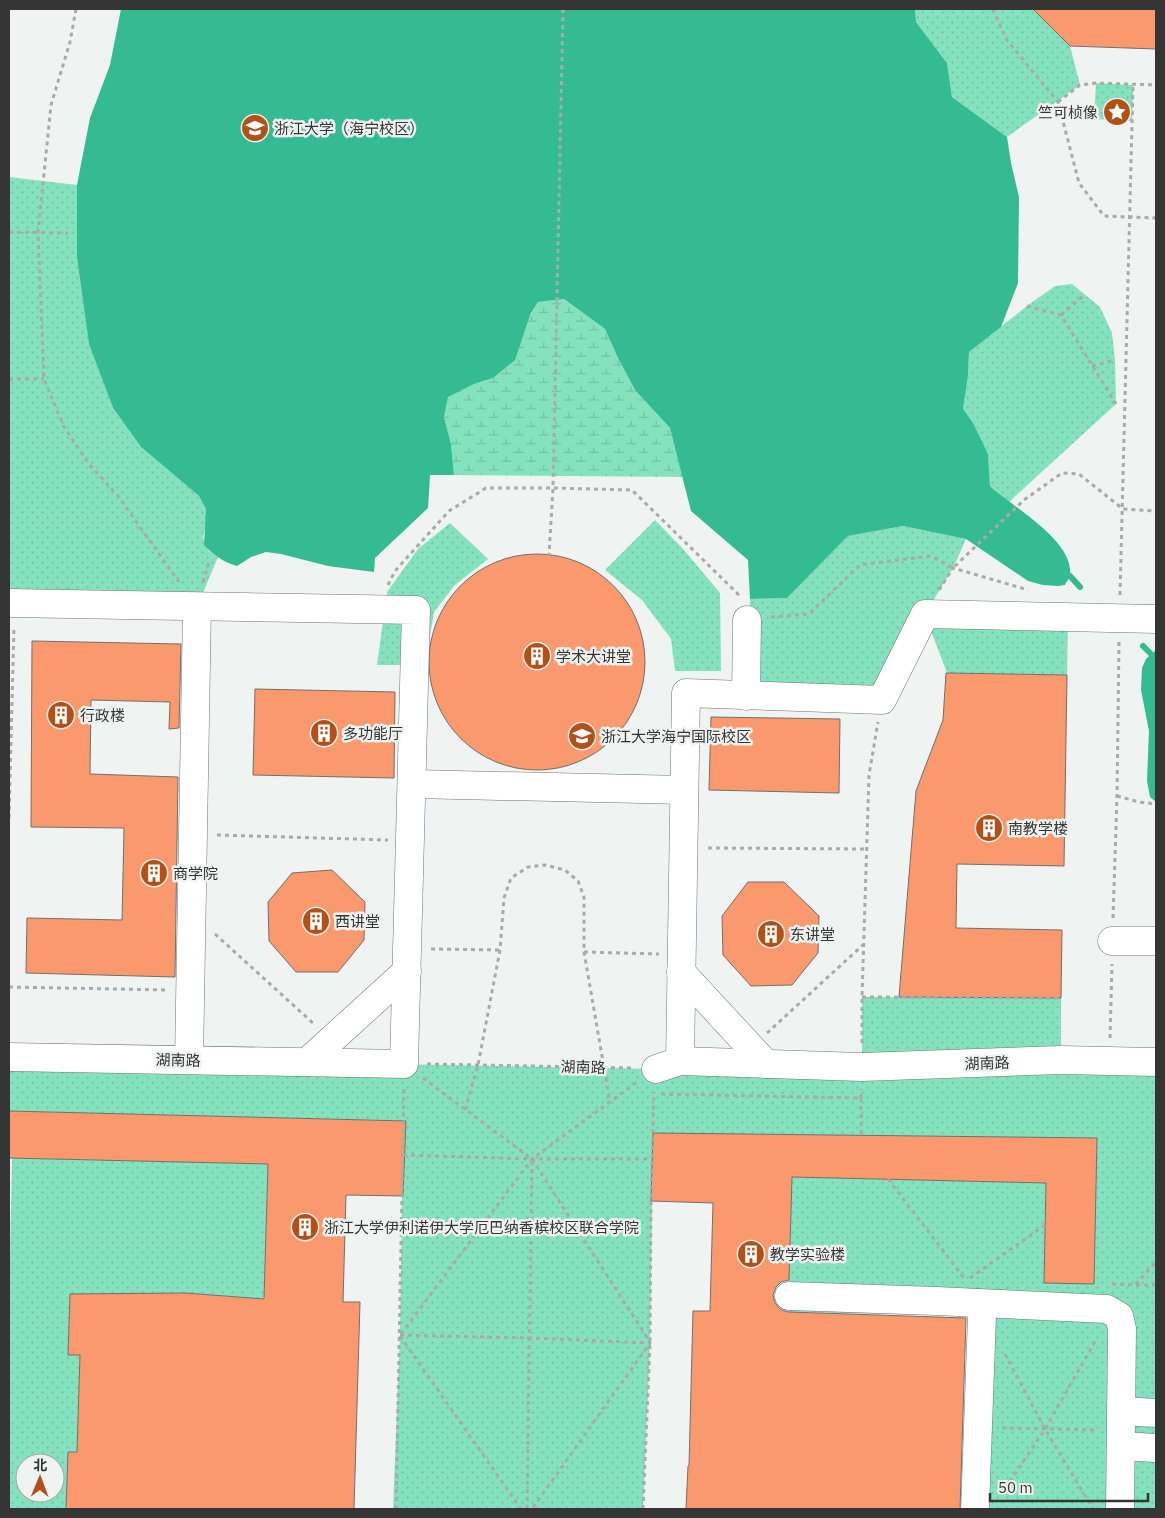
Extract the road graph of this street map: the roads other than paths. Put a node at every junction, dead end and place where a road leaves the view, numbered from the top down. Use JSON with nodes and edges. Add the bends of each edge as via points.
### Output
{"nodes":[{"id":1,"x":12,"y":603,"type":"edge"},
{"id":2,"x":196,"y":607,"type":"junction"},
{"id":3,"x":1156,"y":619,"type":"edge"},
{"id":4,"x":747,"y":620,"type":"road end"},
{"id":5,"x":746,"y":696,"type":"junction"},
{"id":6,"x":412,"y":784,"type":"junction"},
{"id":7,"x":684,"y":790,"type":"junction"},
{"id":8,"x":1112,"y":941,"type":"road end"},
{"id":9,"x":1156,"y":941,"type":"edge"},
{"id":10,"x":408,"y":959,"type":"junction"},
{"id":11,"x":682,"y":963,"type":"junction"},
{"id":12,"x":759,"y":1056,"type":"junction"},
{"id":13,"x":9,"y":1057,"type":"edge"},
{"id":14,"x":189,"y":1060,"type":"junction"},
{"id":15,"x":307,"y":1062,"type":"junction"},
{"id":16,"x":1156,"y":1062,"type":"edge"},
{"id":17,"x":972,"y":1292,"type":"junction"},
{"id":18,"x":789,"y":1296,"type":"dead end"},
{"id":19,"x":1156,"y":1413,"type":"edge"},
{"id":20,"x":1121,"y":1430,"type":"junction"},
{"id":21,"x":1156,"y":1448,"type":"edge"},
{"id":22,"x":986,"y":1505,"type":"edge"},
{"id":23,"x":1120,"y":1509,"type":"edge"}],
"edges":[{"from":1,"to":2,"type":"street"},
{"from":2,"to":6,"type":"street","via":[[416,610]]},
{"from":2,"to":14,"type":"street"},
{"from":3,"to":5,"type":"street","via":[[925,614],[882,700]]},
{"from":4,"to":5,"type":"street"},
{"from":5,"to":7,"type":"street","via":[[686,693]]},
{"from":6,"to":7,"type":"street"},
{"from":6,"to":10,"type":"street"},
{"from":7,"to":11,"type":"street"},
{"from":8,"to":9,"type":"street"},
{"from":10,"to":15,"type":"street"},
{"from":10,"to":15,"type":"street","name":"湖南路","via":[[404,1064]]},
{"from":11,"to":12,"type":"street"},
{"from":11,"to":12,"type":"street","name":"湖南路","via":[[663,1075]]},
{"from":12,"to":16,"type":"street","name":"湖南路","via":[[862,1067],[1061,1060]]},
{"from":13,"to":14,"type":"street","name":"湖南路"},
{"from":14,"to":15,"type":"street","name":"湖南路"},
{"from":17,"to":18,"type":"street"},
{"from":17,"to":20,"type":"street","via":[[1107,1309],[1119,1316],[1122,1328]]},
{"from":17,"to":22,"type":"street","via":[[982,1316],[979,1428]]},
{"from":19,"to":20,"type":"street"},
{"from":20,"to":21,"type":"street"},
{"from":20,"to":23,"type":"street"}]}
